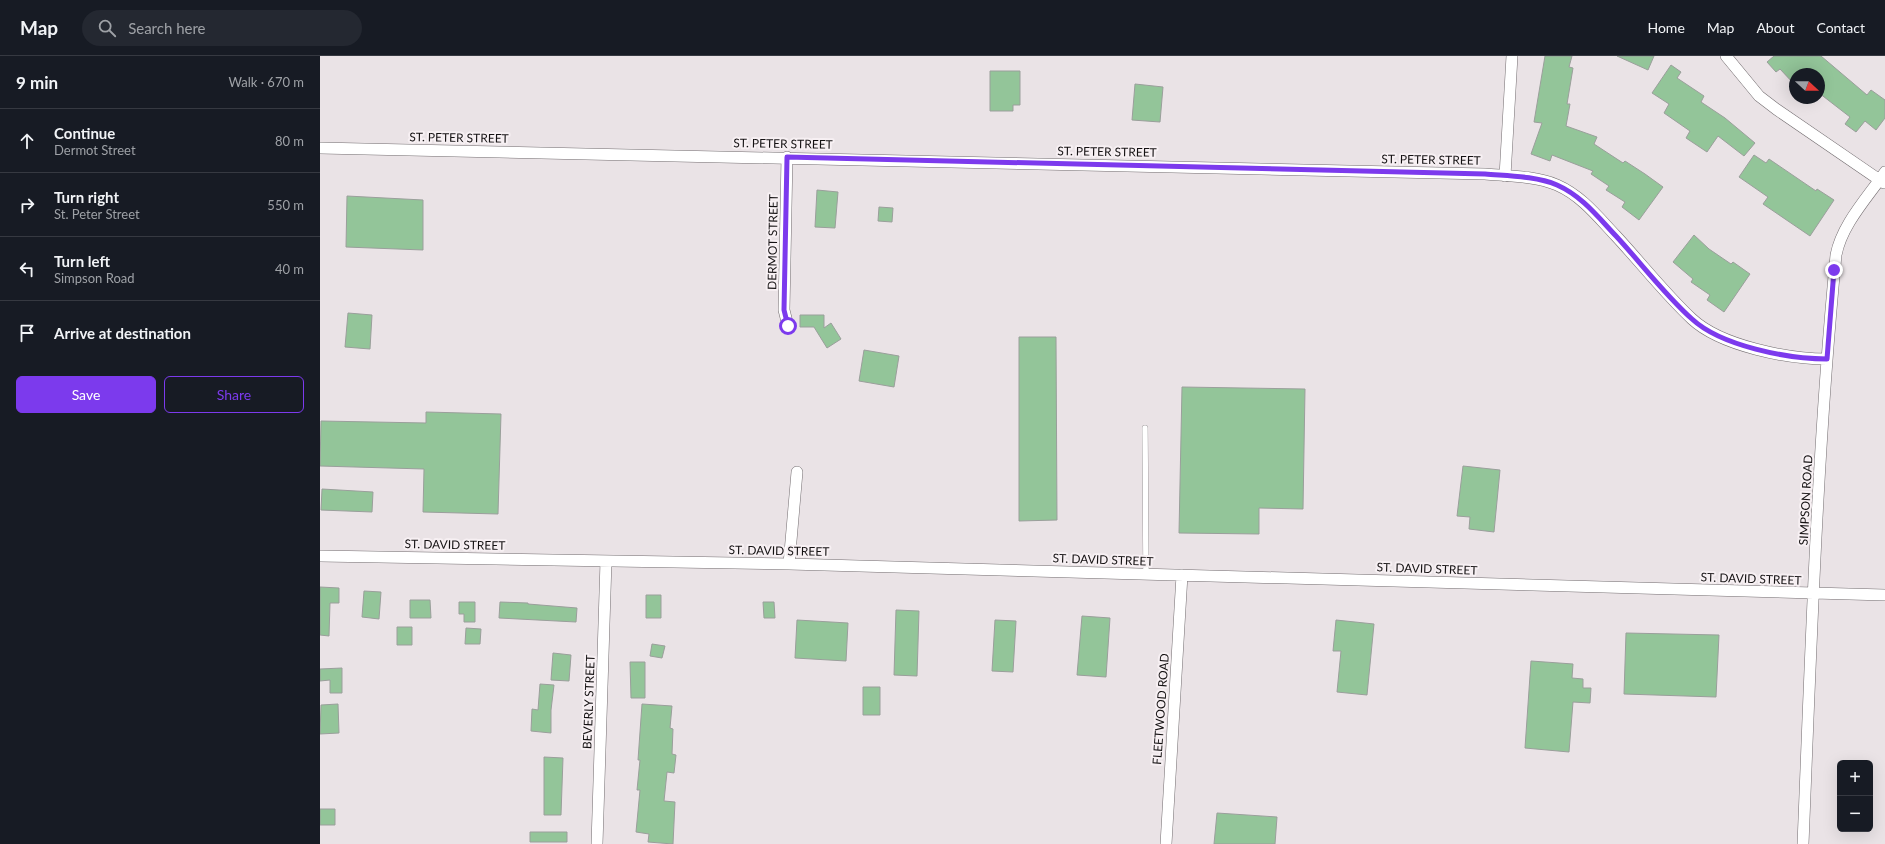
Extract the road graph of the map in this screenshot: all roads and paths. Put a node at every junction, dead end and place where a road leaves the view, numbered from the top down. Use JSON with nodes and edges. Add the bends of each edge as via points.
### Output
{"nodes":[{"id":1,"x":1512,"y":56,"type":"edge"},
{"id":2,"x":1726,"y":56,"type":"edge"},
{"id":3,"x":320,"y":148,"type":"edge"},
{"id":4,"x":787,"y":157,"type":"junction"},
{"id":5,"x":1505,"y":176,"type":"junction"},
{"id":6,"x":1883,"y":178,"type":"edge"},
{"id":7,"x":788,"y":326,"type":"dead end"},
{"id":8,"x":1827,"y":359,"type":"junction"},
{"id":9,"x":1145,"y":428,"type":"dead end"},
{"id":10,"x":797,"y":472,"type":"dead end"},
{"id":11,"x":320,"y":556,"type":"edge"},
{"id":12,"x":606,"y":561,"type":"junction"},
{"id":13,"x":789,"y":564,"type":"junction"},
{"id":14,"x":1146,"y":574,"type":"junction"},
{"id":15,"x":1182,"y":575,"type":"junction"},
{"id":16,"x":1814,"y":594,"type":"junction"},
{"id":17,"x":1885,"y":595,"type":"edge"},
{"id":18,"x":597,"y":844,"type":"edge"},
{"id":19,"x":1166,"y":844,"type":"edge"},
{"id":20,"x":1803,"y":844,"type":"edge"}],
"edges":[{"from":1,"to":5,"type":"street"},
{"from":2,"to":6,"type":"street","via":[[1759,96]]},
{"from":3,"to":4,"type":"street","name":"ST. PETER STREET"},
{"from":4,"to":5,"type":"street","name":"ST. PETER STREET"},
{"from":4,"to":7,"type":"street","name":"DERMOT STREET","via":[[784,310]]},
{"from":5,"to":8,"type":"street","name":"ST. PETER STREET","via":[[1556,184],[1585,202],[1693,320],[1717,336],[1742,346],[1811,359]]},
{"from":6,"to":8,"type":"street","name":"SIMPSON ROAD","via":[[1846,229],[1838,245]]},
{"from":8,"to":16,"type":"street","name":"SIMPSON ROAD"},
{"from":9,"to":14,"type":"lane"},
{"from":10,"to":13,"type":"street"},
{"from":11,"to":12,"type":"street","name":"ST. DAVID STREET"},
{"from":12,"to":13,"type":"street","name":"ST. DAVID STREET"},
{"from":12,"to":18,"type":"street","name":"BEVERLY STREET"},
{"from":13,"to":14,"type":"street","name":"ST. DAVID STREET"},
{"from":14,"to":15,"type":"street","name":"ST. DAVID STREET"},
{"from":15,"to":16,"type":"street","name":"ST. DAVID STREET"},
{"from":15,"to":19,"type":"street","name":"FLEETWOOD ROAD"},
{"from":16,"to":17,"type":"street","name":"ST. DAVID STREET"},
{"from":16,"to":20,"type":"street","name":"SIMPSON ROAD"}]}
